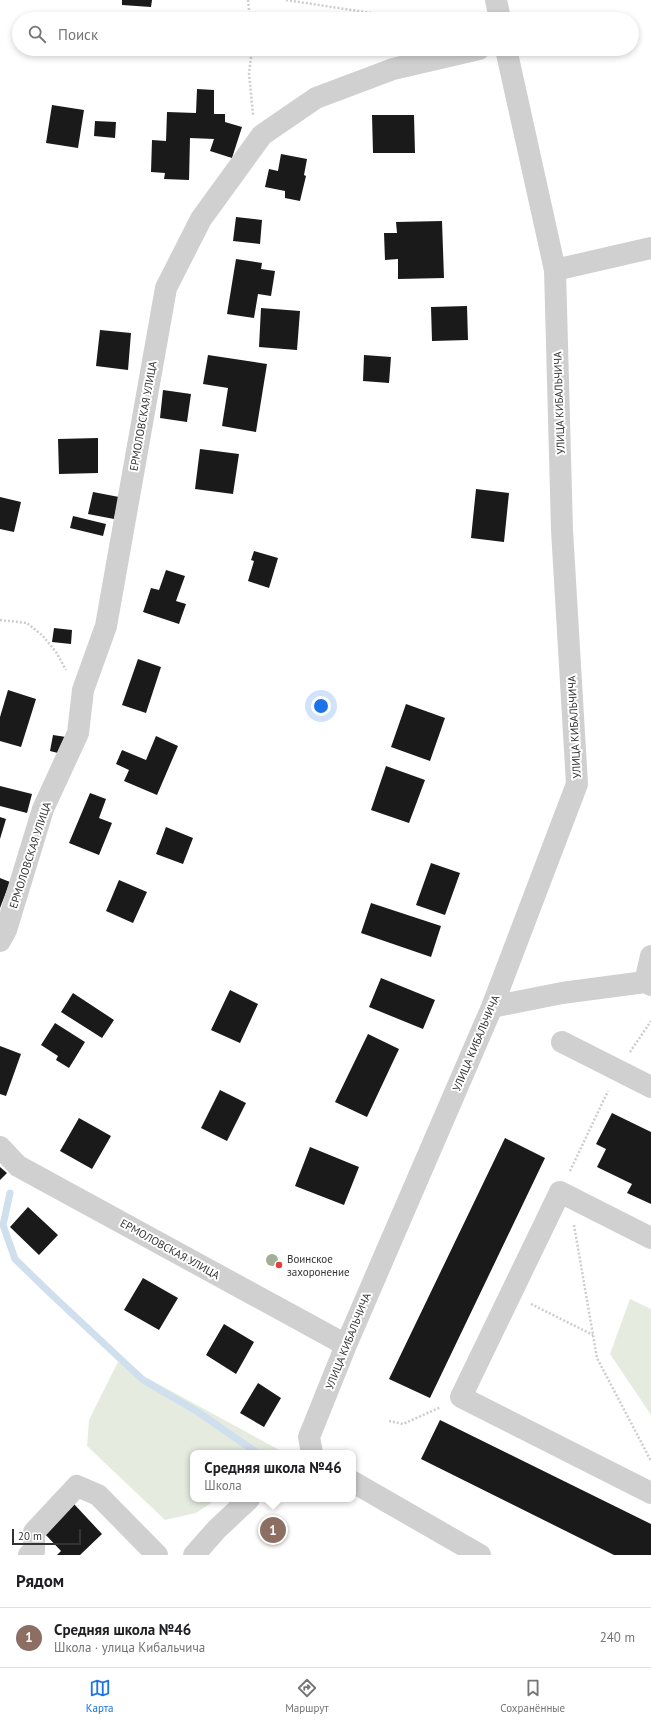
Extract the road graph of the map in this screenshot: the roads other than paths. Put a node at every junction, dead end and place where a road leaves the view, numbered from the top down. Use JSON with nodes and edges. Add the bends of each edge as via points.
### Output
{"nodes":[{"id":1,"x":496,"y":0,"type":"edge"},
{"id":2,"x":499,"y":12,"type":"edge"},
{"id":3,"x":449,"y":56,"type":"edge"},
{"id":4,"x":508,"y":56,"type":"edge"},
{"id":5,"x":651,"y":248,"type":"edge"},
{"id":6,"x":555,"y":270,"type":"junction"},
{"id":7,"x":0,"y":941,"type":"edge"},
{"id":8,"x":651,"y":956,"type":"edge"},
{"id":9,"x":648,"y":983,"type":"edge"},
{"id":10,"x":492,"y":1007,"type":"junction"},
{"id":11,"x":562,"y":1042,"type":"dead end"},
{"id":12,"x":651,"y":1087,"type":"edge"},
{"id":13,"x":0,"y":1147,"type":"edge"},
{"id":14,"x":651,"y":1238,"type":"edge"},
{"id":15,"x":346,"y":1345,"type":"junction"},
{"id":16,"x":312,"y":1450,"type":"edge"},
{"id":17,"x":356,"y":1484,"type":"edge"},
{"id":18,"x":651,"y":1493,"type":"edge"},
{"id":19,"x":246,"y":1502,"type":"edge"},
{"id":20,"x":29,"y":1555,"type":"edge"},
{"id":21,"x":157,"y":1555,"type":"edge"},
{"id":22,"x":194,"y":1555,"type":"edge"},
{"id":23,"x":480,"y":1555,"type":"edge"}],
"edges":[{"from":1,"to":2,"type":"street"},
{"from":3,"to":7,"type":"street","name":"ЕРМОЛОВСКАЯ УЛИЦА","via":[[394,69],[316,98],[262,135],[201,219],[166,288],[106,626],[83,690],[78,734],[43,809],[6,930]]},
{"from":4,"to":6,"type":"street","name":"УЛИЦА КИБАЛЬЧИЧА"},
{"from":5,"to":6,"type":"street"},
{"from":6,"to":10,"type":"street","name":"УЛИЦА КИБАЛЬЧИЧА","via":[[562,530],[577,784]]},
{"from":8,"to":9,"type":"street"},
{"from":9,"to":10,"type":"street","via":[[562,993]]},
{"from":10,"to":15,"type":"street","name":"УЛИЦА КИБАЛЬЧИЧА"},
{"from":11,"to":12,"type":"street"},
{"from":13,"to":15,"type":"street","name":"ЕРМОЛОВСКАЯ УЛИЦА","via":[[18,1166]]},
{"from":14,"to":18,"type":"street","via":[[560,1192],[461,1397]]},
{"from":15,"to":16,"type":"street","name":"УЛИЦА КИБАЛЬЧИЧА","via":[[310,1437]]},
{"from":17,"to":23,"type":"street"},
{"from":19,"to":22,"type":"street"},
{"from":20,"to":21,"type":"street","via":[[34,1551],[34,1532],[77,1486],[98,1495]]}]}
